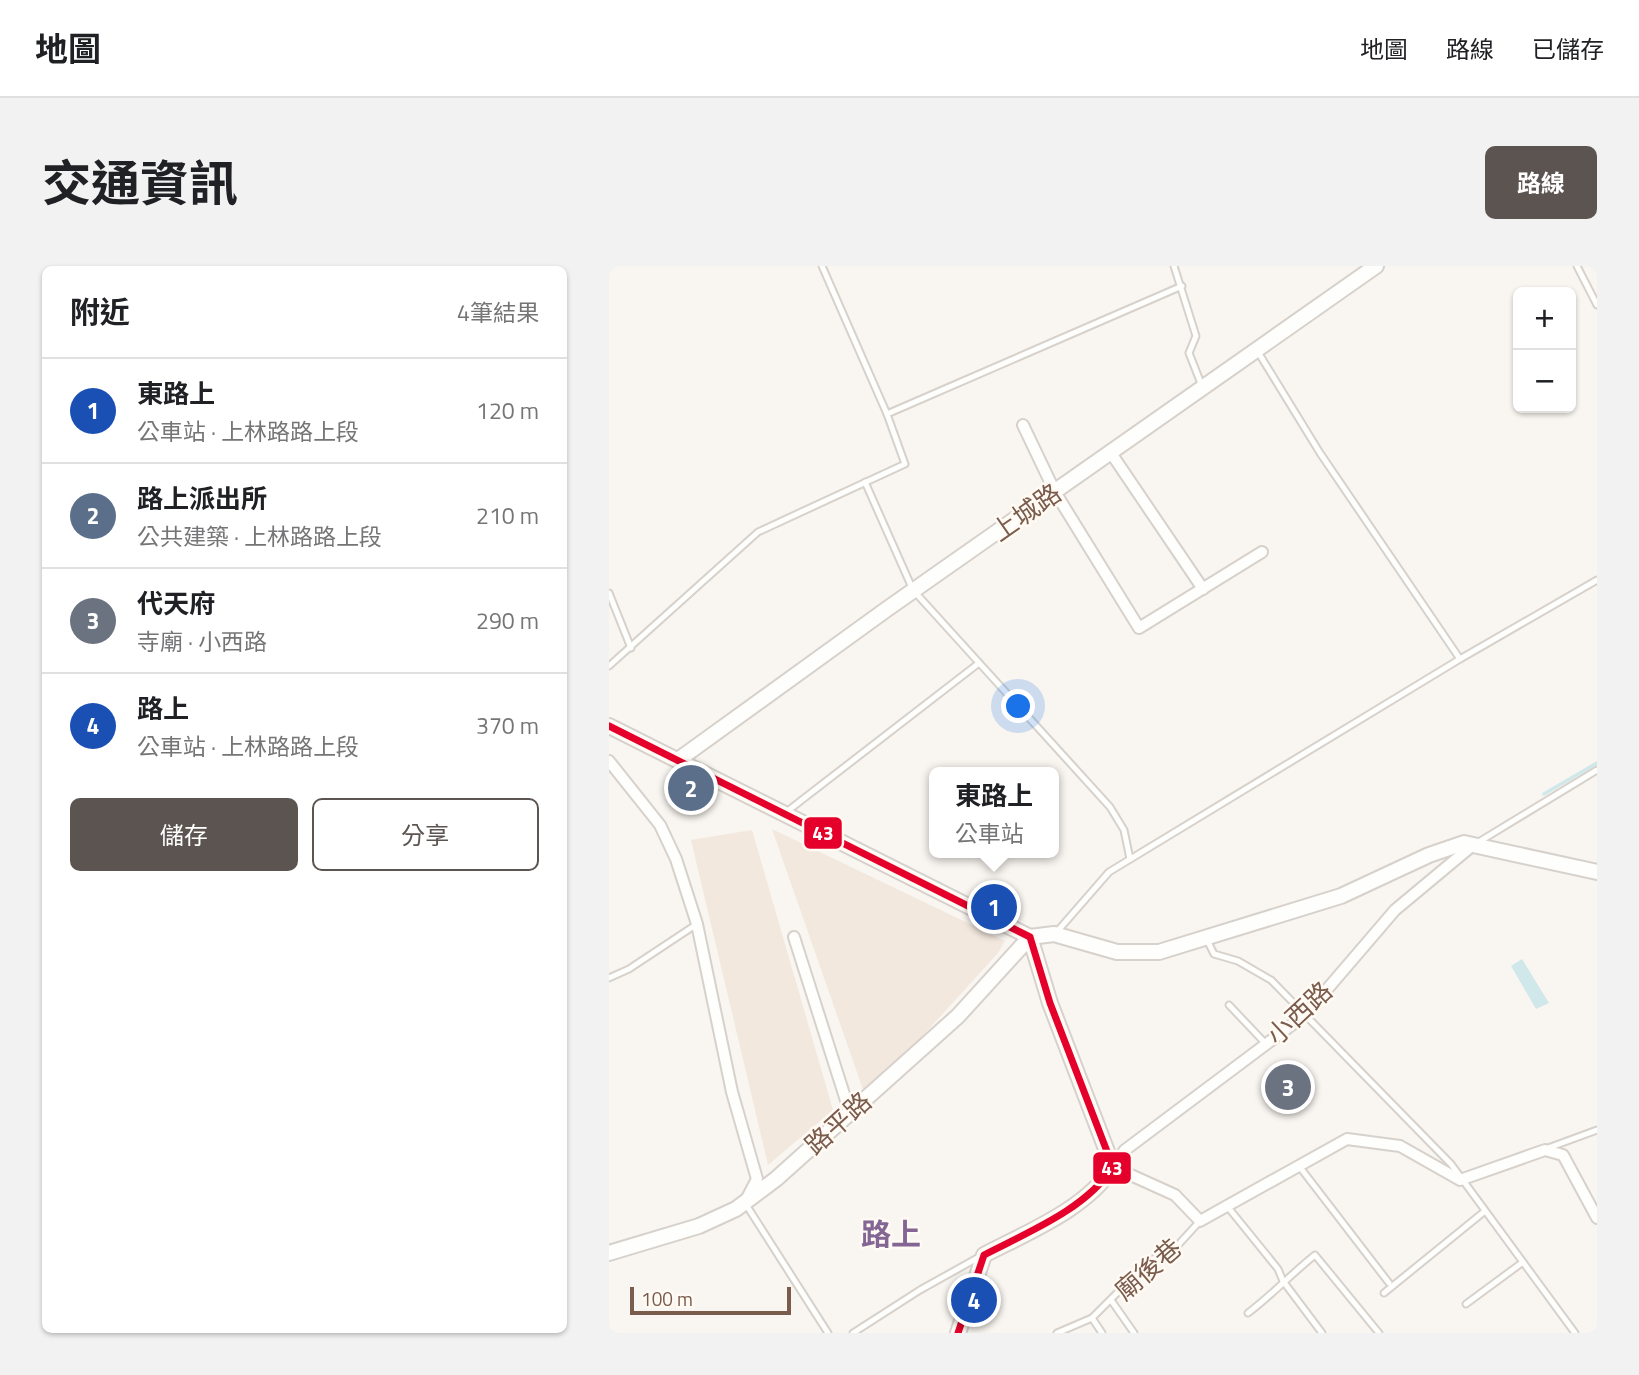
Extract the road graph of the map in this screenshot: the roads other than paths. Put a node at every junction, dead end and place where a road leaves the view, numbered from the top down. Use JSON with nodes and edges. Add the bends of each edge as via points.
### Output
{"nodes":[{"id":1,"x":822,"y":266,"type":"edge"},
{"id":2,"x":1174,"y":266,"type":"edge"},
{"id":3,"x":1376,"y":266,"type":"edge"},
{"id":4,"x":1577,"y":266,"type":"edge"},
{"id":5,"x":1182,"y":286,"type":"junction"},
{"id":6,"x":1597,"y":305,"type":"edge"},
{"id":7,"x":1257,"y":350,"type":"junction"},
{"id":8,"x":1203,"y":388,"type":"junction"},
{"id":9,"x":887,"y":414,"type":"junction"},
{"id":10,"x":1023,"y":425,"type":"dead end"},
{"id":11,"x":1111,"y":453,"type":"junction"},
{"id":12,"x":865,"y":482,"type":"junction"},
{"id":13,"x":1055,"y":492,"type":"junction"},
{"id":14,"x":1262,"y":552,"type":"dead end"},
{"id":15,"x":1597,"y":580,"type":"edge"},
{"id":16,"x":1203,"y":589,"type":"junction"},
{"id":17,"x":913,"y":590,"type":"junction"},
{"id":18,"x":609,"y":593,"type":"edge"},
{"id":19,"x":631,"y":648,"type":"junction"},
{"id":20,"x":1460,"y":659,"type":"junction"},
{"id":21,"x":979,"y":663,"type":"junction"},
{"id":22,"x":609,"y":666,"type":"edge"},
{"id":23,"x":609,"y":726,"type":"edge"},
{"id":24,"x":609,"y":761,"type":"edge"},
{"id":25,"x":678,"y":761,"type":"junction"},
{"id":26,"x":1597,"y":770,"type":"edge"},
{"id":27,"x":784,"y":813,"type":"junction"},
{"id":28,"x":1473,"y":845,"type":"junction"},
{"id":29,"x":1130,"y":859,"type":"junction"},
{"id":30,"x":1597,"y":873,"type":"edge"},
{"id":31,"x":697,"y":924,"type":"junction"},
{"id":32,"x":1054,"y":934,"type":"junction"},
{"id":33,"x":795,"y":937,"type":"dead end"},
{"id":34,"x":1030,"y":937,"type":"junction"},
{"id":35,"x":1207,"y":940,"type":"junction"},
{"id":36,"x":609,"y":978,"type":"edge"},
{"id":37,"x":1229,"y":1005,"type":"dead end"},
{"id":38,"x":1305,"y":1015,"type":"junction"},
{"id":39,"x":1266,"y":1044,"type":"junction"},
{"id":40,"x":850,"y":1113,"type":"junction"},
{"id":41,"x":1597,"y":1130,"type":"edge"},
{"id":42,"x":1545,"y":1150,"type":"junction"},
{"id":43,"x":1299,"y":1166,"type":"junction"},
{"id":44,"x":1113,"y":1167,"type":"junction"},
{"id":45,"x":1460,"y":1180,"type":"junction"},
{"id":46,"x":745,"y":1202,"type":"junction"},
{"id":47,"x":1227,"y":1206,"type":"junction"},
{"id":48,"x":1485,"y":1211,"type":"junction"},
{"id":49,"x":1597,"y":1218,"type":"edge"},
{"id":50,"x":1201,"y":1221,"type":"junction"},
{"id":51,"x":609,"y":1252,"type":"edge"},
{"id":52,"x":984,"y":1255,"type":"junction"},
{"id":53,"x":1523,"y":1262,"type":"junction"},
{"id":54,"x":1283,"y":1281,"type":"junction"},
{"id":55,"x":1389,"y":1283,"type":"dead end"},
{"id":56,"x":1384,"y":1293,"type":"dead end"},
{"id":57,"x":1111,"y":1300,"type":"junction"},
{"id":58,"x":1466,"y":1304,"type":"dead end"},
{"id":59,"x":1248,"y":1312,"type":"dead end"},
{"id":60,"x":1092,"y":1318,"type":"junction"},
{"id":61,"x":828,"y":1333,"type":"edge"},
{"id":62,"x":853,"y":1333,"type":"edge"},
{"id":63,"x":958,"y":1333,"type":"edge"},
{"id":64,"x":1057,"y":1333,"type":"edge"},
{"id":65,"x":1101,"y":1333,"type":"edge"},
{"id":66,"x":1134,"y":1333,"type":"edge"},
{"id":67,"x":1322,"y":1333,"type":"edge"},
{"id":68,"x":1379,"y":1333,"type":"edge"},
{"id":69,"x":1575,"y":1333,"type":"edge"}],
"edges":[{"from":1,"to":9,"type":"lane"},
{"from":2,"to":5,"type":"lane"},
{"from":3,"to":7,"type":"street","name":"上城路"},
{"from":4,"to":6,"type":"lane"},
{"from":5,"to":8,"type":"lane","via":[[1196,336],[1189,353]]},
{"from":5,"to":9,"type":"lane"},
{"from":7,"to":8,"type":"street","name":"上城路"},
{"from":7,"to":20,"type":"lane","via":[[1320,453]]},
{"from":8,"to":11,"type":"street","name":"上城路"},
{"from":9,"to":12,"type":"lane","via":[[905,464]]},
{"from":10,"to":13,"type":"street"},
{"from":11,"to":13,"type":"street","name":"上城路"},
{"from":11,"to":16,"type":"street"},
{"from":12,"to":17,"type":"lane"},
{"from":12,"to":19,"type":"lane","via":[[758,531]]},
{"from":13,"to":16,"type":"street","via":[[1139,628]]},
{"from":13,"to":17,"type":"street","name":"上城路"},
{"from":14,"to":16,"type":"street"},
{"from":15,"to":20,"type":"lane"},
{"from":17,"to":21,"type":"lane"},
{"from":17,"to":25,"type":"street","name":"上城路"},
{"from":18,"to":19,"type":"lane"},
{"from":19,"to":22,"type":"lane"},
{"from":20,"to":29,"type":"lane"},
{"from":21,"to":27,"type":"lane"},
{"from":21,"to":29,"type":"lane","via":[[1110,807],[1124,830]]},
{"from":23,"to":25,"type":"street"},
{"from":24,"to":31,"type":"street","via":[[660,825]]},
{"from":25,"to":27,"type":"street"},
{"from":26,"to":28,"type":"lane"},
{"from":27,"to":34,"type":"street"},
{"from":28,"to":30,"type":"street"},
{"from":28,"to":35,"type":"street","via":[[1464,843],[1341,896]]},
{"from":28,"to":38,"type":"street","name":"小西路","via":[[1395,910]]},
{"from":29,"to":32,"type":"lane","via":[[1108,872]]},
{"from":31,"to":36,"type":"lane"},
{"from":31,"to":46,"type":"street","via":[[732,1093],[757,1179]]},
{"from":32,"to":34,"type":"street"},
{"from":32,"to":35,"type":"street","via":[[1117,952],[1159,953]]},
{"from":33,"to":40,"type":"street"},
{"from":34,"to":40,"type":"street","name":"路平路","via":[[958,1016]]},
{"from":34,"to":44,"type":"street"},
{"from":35,"to":38,"type":"lane","via":[[1215,954],[1271,980]]},
{"from":37,"to":39,"type":"lane"},
{"from":38,"to":39,"type":"street","name":"小西路"},
{"from":38,"to":45,"type":"lane","via":[[1442,1155]]},
{"from":39,"to":44,"type":"street","name":"小西路","via":[[1125,1150]]},
{"from":40,"to":46,"type":"street","name":"路平路"},
{"from":41,"to":42,"type":"lane"},
{"from":42,"to":45,"type":"street"},
{"from":42,"to":49,"type":"street","via":[[1563,1155]]},
{"from":43,"to":45,"type":"street","via":[[1347,1139],[1400,1146]]},
{"from":43,"to":47,"type":"street"},
{"from":43,"to":55,"type":"lane"},
{"from":44,"to":50,"type":"street","via":[[1175,1195]]},
{"from":44,"to":52,"type":"street","via":[[1099,1188]]},
{"from":45,"to":48,"type":"lane"},
{"from":46,"to":51,"type":"street","name":"路平路","via":[[699,1226]]},
{"from":46,"to":61,"type":"lane"},
{"from":47,"to":50,"type":"street"},
{"from":47,"to":54,"type":"lane"},
{"from":48,"to":53,"type":"lane"},
{"from":48,"to":56,"type":"lane"},
{"from":50,"to":57,"type":"lane","name":"廟後巷","via":[[1178,1245],[1148,1262]]},
{"from":52,"to":62,"type":"lane"},
{"from":52,"to":63,"type":"street"},
{"from":53,"to":58,"type":"lane"},
{"from":53,"to":69,"type":"lane"},
{"from":54,"to":59,"type":"lane","via":[[1277,1291]]},
{"from":54,"to":67,"type":"lane"},
{"from":54,"to":68,"type":"lane","via":[[1315,1255]]},
{"from":57,"to":60,"type":"lane","name":"廟後巷"},
{"from":57,"to":66,"type":"lane"},
{"from":60,"to":64,"type":"lane","name":"廟後巷"},
{"from":60,"to":65,"type":"lane"}]}
